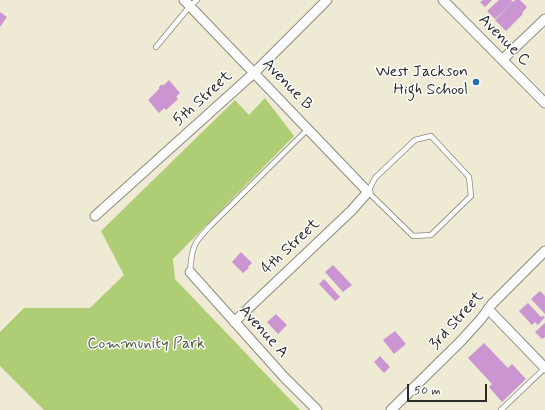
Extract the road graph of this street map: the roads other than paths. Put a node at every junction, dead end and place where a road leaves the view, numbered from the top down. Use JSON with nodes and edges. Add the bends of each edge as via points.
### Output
{"nodes":[{"id":1,"x":328,"y":0,"type":"edge"},
{"id":2,"x":445,"y":1,"type":"edge"},
{"id":3,"x":191,"y":2,"type":"edge"},
{"id":4,"x":545,"y":19,"type":"edge"},
{"id":5,"x":156,"y":47,"type":"dead end"},
{"id":6,"x":502,"y":60,"type":"junction"},
{"id":7,"x":254,"y":73,"type":"junction"},
{"id":8,"x":545,"y":103,"type":"edge"},
{"id":9,"x":308,"y":129,"type":"junction"},
{"id":10,"x":368,"y":192,"type":"junction"},
{"id":11,"x":96,"y":216,"type":"dead end"},
{"id":12,"x":545,"y":251,"type":"edge"},
{"id":13,"x":190,"y":272,"type":"joint"},
{"id":14,"x":488,"y":309,"type":"junction"},
{"id":15,"x":234,"y":322,"type":"junction"},
{"id":16,"x":545,"y":368,"type":"edge"},
{"id":17,"x":317,"y":410,"type":"edge"},
{"id":18,"x":390,"y":410,"type":"edge"},
{"id":19,"x":501,"y":410,"type":"edge"}],
"edges":[{"from":1,"to":7,"type":"street","name":"5th Street"},
{"from":2,"to":6,"type":"street","name":"Avenue C"},
{"from":3,"to":5,"type":"lane"},
{"from":3,"to":7,"type":"street","name":"Avenue B"},
{"from":4,"to":6,"type":"street"},
{"from":6,"to":8,"type":"street","name":"Avenue C"},
{"from":7,"to":9,"type":"street","name":"Avenue B"},
{"from":7,"to":11,"type":"street","name":"5th Street"},
{"from":9,"to":10,"type":"street","name":"Avenue B"},
{"from":9,"to":13,"type":"lane","via":[[199,238],[192,252]]},
{"from":10,"to":10,"type":"lane","via":[[375,178],[415,140],[431,136],[469,177],[471,196],[431,235],[413,236]]},
{"from":10,"to":15,"type":"street","name":"4th Street"},
{"from":12,"to":14,"type":"street","name":"3rd Street"},
{"from":13,"to":15,"type":"street","name":"Avenue A"},
{"from":14,"to":16,"type":"street"},
{"from":14,"to":18,"type":"street","name":"3rd Street","via":[[461,341]]},
{"from":15,"to":17,"type":"street","name":"Avenue A"},
{"from":16,"to":19,"type":"lane"}]}
